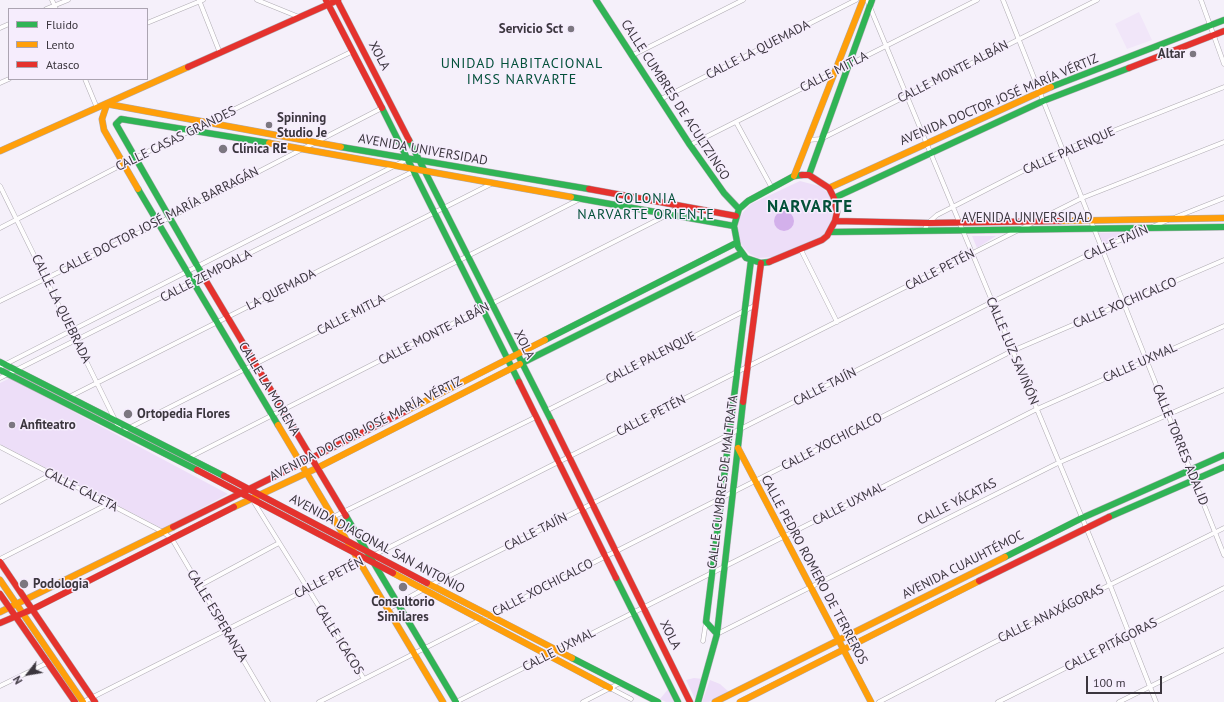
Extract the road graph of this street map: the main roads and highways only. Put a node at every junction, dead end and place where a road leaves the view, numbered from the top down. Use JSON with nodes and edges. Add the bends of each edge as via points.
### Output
{"nodes":[{"id":1,"x":337,"y":0,"type":"edge"},
{"id":2,"x":597,"y":0,"type":"edge"},
{"id":3,"x":863,"y":0,"type":"edge"},
{"id":4,"x":327,"y":2,"type":"edge"},
{"id":5,"x":869,"y":2,"type":"edge"},
{"id":6,"x":1224,"y":20,"type":"edge"},
{"id":7,"x":1224,"y":30,"type":"edge"},
{"id":8,"x":107,"y":104,"type":"junction"},
{"id":9,"x":122,"y":119,"type":"joint"},
{"id":10,"x":0,"y":151,"type":"edge"},
{"id":11,"x":406,"y":159,"type":"junction"},
{"id":12,"x":419,"y":160,"type":"junction"},
{"id":13,"x":465,"y":168,"type":"junction"},
{"id":14,"x":411,"y":170,"type":"junction"},
{"id":15,"x":424,"y":171,"type":"junction"},
{"id":16,"x":809,"y":175,"type":"junction"},
{"id":17,"x":794,"y":176,"type":"junction"},
{"id":18,"x":464,"y":178,"type":"junction"},
{"id":19,"x":829,"y":188,"type":"junction"},
{"id":20,"x":618,"y":196,"type":"junction"},
{"id":21,"x":834,"y":198,"type":"junction"},
{"id":22,"x":615,"y":205,"type":"junction"},
{"id":23,"x":739,"y":209,"type":"junction"},
{"id":24,"x":736,"y":216,"type":"junction"},
{"id":25,"x":1224,"y":218,"type":"edge"},
{"id":26,"x":835,"y":221,"type":"junction"},
{"id":27,"x":734,"y":226,"type":"junction"},
{"id":28,"x":1224,"y":227,"type":"edge"},
{"id":29,"x":830,"y":232,"type":"junction"},
{"id":30,"x":736,"y":243,"type":"junction"},
{"id":31,"x":742,"y":253,"type":"junction"},
{"id":32,"x":751,"y":260,"type":"junction"},
{"id":33,"x":761,"y":263,"type":"junction"},
{"id":34,"x":516,"y":355,"type":"junction"},
{"id":35,"x":508,"y":360,"type":"junction"},
{"id":36,"x":521,"y":364,"type":"junction"},
{"id":37,"x":1,"y":366,"type":"edge"},
{"id":38,"x":512,"y":368,"type":"junction"},
{"id":39,"x":738,"y":448,"type":"junction"},
{"id":40,"x":1224,"y":455,"type":"edge"},
{"id":41,"x":312,"y":459,"type":"junction"},
{"id":42,"x":301,"y":464,"type":"junction"},
{"id":43,"x":1224,"y":467,"type":"edge"},
{"id":44,"x":317,"y":468,"type":"junction"},
{"id":45,"x":306,"y":473,"type":"junction"},
{"id":46,"x":248,"y":489,"type":"junction"},
{"id":47,"x":240,"y":493,"type":"junction"},
{"id":48,"x":260,"y":494,"type":"junction"},
{"id":49,"x":252,"y":498,"type":"junction"},
{"id":50,"x":348,"y":541,"type":"junction"},
{"id":51,"x":366,"y":551,"type":"junction"},
{"id":52,"x":356,"y":554,"type":"junction"},
{"id":53,"x":0,"y":560,"type":"edge"},
{"id":54,"x":369,"y":560,"type":"junction"},
{"id":55,"x":0,"y":580,"type":"edge"},
{"id":56,"x":0,"y":594,"type":"edge"},
{"id":57,"x":27,"y":600,"type":"junction"},
{"id":58,"x":18,"y":605,"type":"junction"},
{"id":59,"x":10,"y":608,"type":"junction"},
{"id":60,"x":33,"y":609,"type":"junction"},
{"id":61,"x":0,"y":612,"type":"edge"},
{"id":62,"x":23,"y":613,"type":"junction"},
{"id":63,"x":16,"y":617,"type":"junction"},
{"id":64,"x":0,"y":623,"type":"edge"},
{"id":65,"x":717,"y":634,"type":"junction"},
{"id":66,"x":839,"y":640,"type":"junction"},
{"id":67,"x":844,"y":650,"type":"junction"},
{"id":68,"x":610,"y":688,"type":"road end"},
{"id":69,"x":93,"y":700,"type":"edge"},
{"id":70,"x":75,"y":702,"type":"edge"},
{"id":71,"x":83,"y":702,"type":"edge"},
{"id":72,"x":443,"y":702,"type":"edge"},
{"id":73,"x":456,"y":702,"type":"edge"},
{"id":74,"x":658,"y":702,"type":"edge"},
{"id":75,"x":678,"y":702,"type":"edge"},
{"id":76,"x":690,"y":702,"type":"edge"},
{"id":77,"x":698,"y":702,"type":"edge"},
{"id":78,"x":715,"y":702,"type":"edge"},
{"id":79,"x":740,"y":702,"type":"edge"},
{"id":80,"x":871,"y":702,"type":"edge"}],
"edges":[{"from":1,"to":4,"type":"main road"},
{"from":1,"to":12,"type":"main road","name":"XOLA"},
{"from":2,"to":23,"type":"main road","name":"CALLE CUMBRES DE ACULTZINGO","via":[[690,145],[724,193]]},
{"from":3,"to":17,"type":"main road"},
{"from":4,"to":8,"type":"main road","via":[[300,17]]},
{"from":4,"to":11,"type":"main road","name":"XOLA"},
{"from":5,"to":16,"type":"main road"},
{"from":6,"to":19,"type":"main road","name":"AVENIDA DOCTOR JOSÉ MARÍA VÉRTIZ","via":[[1039,92]]},
{"from":7,"to":21,"type":"main road","name":"AVENIDA DOCTOR JOSÉ MARÍA VÉRTIZ","via":[[1042,101]]},
{"from":8,"to":10,"type":"main road"},
{"from":8,"to":11,"type":"main road","name":"AVENIDA UNIVERSIDAD"},
{"from":8,"to":42,"type":"main road","name":"CALLE LA MORENA","via":[[102,125],[157,224]]},
{"from":9,"to":14,"type":"main road","name":"AVENIDA UNIVERSIDAD"},
{"from":9,"to":41,"type":"main road","name":"CALLE LA MORENA","via":[[118,121],[117,127]]},
{"from":11,"to":12,"type":"main road","name":"AVENIDA UNIVERSIDAD"},
{"from":11,"to":14,"type":"main road","name":"XOLA"},
{"from":12,"to":13,"type":"main road","name":"AVENIDA UNIVERSIDAD"},
{"from":12,"to":15,"type":"main road","name":"XOLA"},
{"from":13,"to":18,"type":"main road"},
{"from":13,"to":20,"type":"main road","name":"AVENIDA UNIVERSIDAD"},
{"from":14,"to":15,"type":"main road","name":"AVENIDA UNIVERSIDAD"},
{"from":14,"to":35,"type":"main road","name":"XOLA"},
{"from":15,"to":18,"type":"main road","name":"AVENIDA UNIVERSIDAD"},
{"from":15,"to":34,"type":"main road","name":"XOLA"},
{"from":16,"to":17,"type":"main road"},
{"from":16,"to":19,"type":"main road"},
{"from":17,"to":23,"type":"main road","via":[[748,201]]},
{"from":18,"to":22,"type":"main road","name":"AVENIDA UNIVERSIDAD"},
{"from":19,"to":21,"type":"main road"},
{"from":20,"to":22,"type":"main road"},
{"from":20,"to":24,"type":"main road","name":"AVENIDA UNIVERSIDAD"},
{"from":21,"to":26,"type":"main road","via":[[837,212]]},
{"from":22,"to":27,"type":"main road","name":"AVENIDA UNIVERSIDAD"},
{"from":23,"to":24,"type":"main road"},
{"from":24,"to":27,"type":"main road"},
{"from":25,"to":26,"type":"main road","name":"AVENIDA UNIVERSIDAD","via":[[928,223]]},
{"from":26,"to":29,"type":"main road"},
{"from":27,"to":30,"type":"main road"},
{"from":28,"to":29,"type":"main road","name":"AVENIDA UNIVERSIDAD"},
{"from":29,"to":33,"type":"main road","via":[[825,238],[780,260]]},
{"from":30,"to":31,"type":"main road"},
{"from":30,"to":34,"type":"main road","name":"AVENIDA DOCTOR JOSÉ MARÍA VÉRTIZ"},
{"from":31,"to":32,"type":"main road"},
{"from":31,"to":36,"type":"main road","name":"AVENIDA DOCTOR JOSÉ MARÍA VÉRTIZ"},
{"from":32,"to":33,"type":"main road"},
{"from":32,"to":65,"type":"main road","name":"CALLE CUMBRES DE MALTRATA","via":[[706,622]]},
{"from":33,"to":39,"type":"main road","name":"CALLE CUMBRES DE MALTRATA"},
{"from":34,"to":35,"type":"main road","name":"AVENIDA DOCTOR JOSÉ MARÍA VÉRTIZ"},
{"from":34,"to":36,"type":"main road","name":"XOLA"},
{"from":35,"to":38,"type":"main road","name":"XOLA"},
{"from":35,"to":41,"type":"main road","name":"AVENIDA DOCTOR JOSÉ MARÍA VÉRTIZ"},
{"from":36,"to":38,"type":"main road","name":"AVENIDA DOCTOR JOSÉ MARÍA VÉRTIZ"},
{"from":36,"to":76,"type":"main road","name":"XOLA"},
{"from":37,"to":46,"type":"main road","name":"AVENIDA DIAGONAL SAN ANTONIO","via":[[69,397]]},
{"from":37,"to":47,"type":"main road","name":"AVENIDA DIAGONAL SAN ANTONIO","via":[[9,374]]},
{"from":38,"to":44,"type":"main road","name":"AVENIDA DOCTOR JOSÉ MARÍA VÉRTIZ"},
{"from":38,"to":75,"type":"main road","name":"XOLA"},
{"from":39,"to":65,"type":"main road","name":"CALLE CUMBRES DE MALTRATA"},
{"from":39,"to":66,"type":"main road","name":"CALLE PEDRO ROMERO DE TERREROS"},
{"from":40,"to":66,"type":"main road","name":"AVENIDA CUAUHTÉMOC","via":[[1082,518]]},
{"from":41,"to":42,"type":"main road","name":"AVENIDA DOCTOR JOSÉ MARÍA VÉRTIZ"},
{"from":41,"to":44,"type":"main road","name":"CALLE LA MORENA"},
{"from":42,"to":45,"type":"main road","name":"CALLE LA MORENA"},
{"from":42,"to":46,"type":"main road","name":"AVENIDA DOCTOR JOSÉ MARÍA VÉRTIZ"},
{"from":43,"to":67,"type":"main road","name":"AVENIDA CUAUHTÉMOC","via":[[1086,528]]},
{"from":44,"to":45,"type":"main road","name":"AVENIDA DOCTOR JOSÉ MARÍA VÉRTIZ"},
{"from":44,"to":51,"type":"main road","name":"CALLE LA MORENA"},
{"from":45,"to":48,"type":"main road","name":"AVENIDA DOCTOR JOSÉ MARÍA VÉRTIZ"},
{"from":45,"to":50,"type":"main road","name":"CALLE LA MORENA"},
{"from":46,"to":47,"type":"main road","name":"AVENIDA DOCTOR JOSÉ MARÍA VÉRTIZ"},
{"from":46,"to":48,"type":"main road","name":"AVENIDA DIAGONAL SAN ANTONIO"},
{"from":47,"to":49,"type":"main road","name":"AVENIDA DIAGONAL SAN ANTONIO"},
{"from":47,"to":57,"type":"main road","name":"AVENIDA DOCTOR JOSÉ MARÍA VÉRTIZ"},
{"from":48,"to":49,"type":"main road","name":"AVENIDA DOCTOR JOSÉ MARÍA VÉRTIZ"},
{"from":48,"to":50,"type":"main road","name":"AVENIDA DIAGONAL SAN ANTONIO"},
{"from":49,"to":52,"type":"main road","name":"AVENIDA DIAGONAL SAN ANTONIO"},
{"from":49,"to":60,"type":"main road","name":"AVENIDA DOCTOR JOSÉ MARÍA VÉRTIZ"},
{"from":50,"to":51,"type":"main road","name":"AVENIDA DIAGONAL SAN ANTONIO"},
{"from":50,"to":52,"type":"main road","name":"CALLE LA MORENA"},
{"from":51,"to":54,"type":"main road","name":"AVENIDA DIAGONAL SAN ANTONIO"},
{"from":52,"to":54,"type":"main road","name":"AVENIDA DIAGONAL SAN ANTONIO"},
{"from":53,"to":57,"type":"main road"},
{"from":54,"to":68,"type":"main road","name":"AVENIDA DIAGONAL SAN ANTONIO"},
{"from":54,"to":72,"type":"main road","via":[[388,608]]},
{"from":54,"to":73,"type":"main road"},
{"from":54,"to":74,"type":"main road","name":"AVENIDA DIAGONAL SAN ANTONIO","via":[[431,585]]},
{"from":55,"to":58,"type":"main road"},
{"from":56,"to":59,"type":"main road"},
{"from":57,"to":58,"type":"main road","name":"AVENIDA DOCTOR JOSÉ MARÍA VÉRTIZ"},
{"from":57,"to":60,"type":"main road"},
{"from":58,"to":59,"type":"main road","name":"AVENIDA DOCTOR JOSÉ MARÍA VÉRTIZ"},
{"from":58,"to":62,"type":"main road"},
{"from":59,"to":61,"type":"main road","name":"AVENIDA DOCTOR JOSÉ MARÍA VÉRTIZ"},
{"from":59,"to":63,"type":"main road"},
{"from":60,"to":62,"type":"main road","name":"AVENIDA DOCTOR JOSÉ MARÍA VÉRTIZ"},
{"from":60,"to":69,"type":"main road"},
{"from":62,"to":63,"type":"main road","name":"AVENIDA DOCTOR JOSÉ MARÍA VÉRTIZ"},
{"from":62,"to":71,"type":"main road"},
{"from":63,"to":64,"type":"main road","name":"AVENIDA DOCTOR JOSÉ MARÍA VÉRTIZ"},
{"from":63,"to":70,"type":"main road"},
{"from":65,"to":77,"type":"main road","name":"CALLE CUMBRES DE MALTRATA"},
{"from":66,"to":67,"type":"main road","name":"CALLE PEDRO ROMERO DE TERREROS"},
{"from":66,"to":78,"type":"main road","name":"AVENIDA CUAUHTÉMOC"},
{"from":67,"to":79,"type":"main road","name":"AVENIDA CUAUHTÉMOC"},
{"from":67,"to":80,"type":"main road","name":"CALLE PEDRO ROMERO DE TERREROS"}]}
